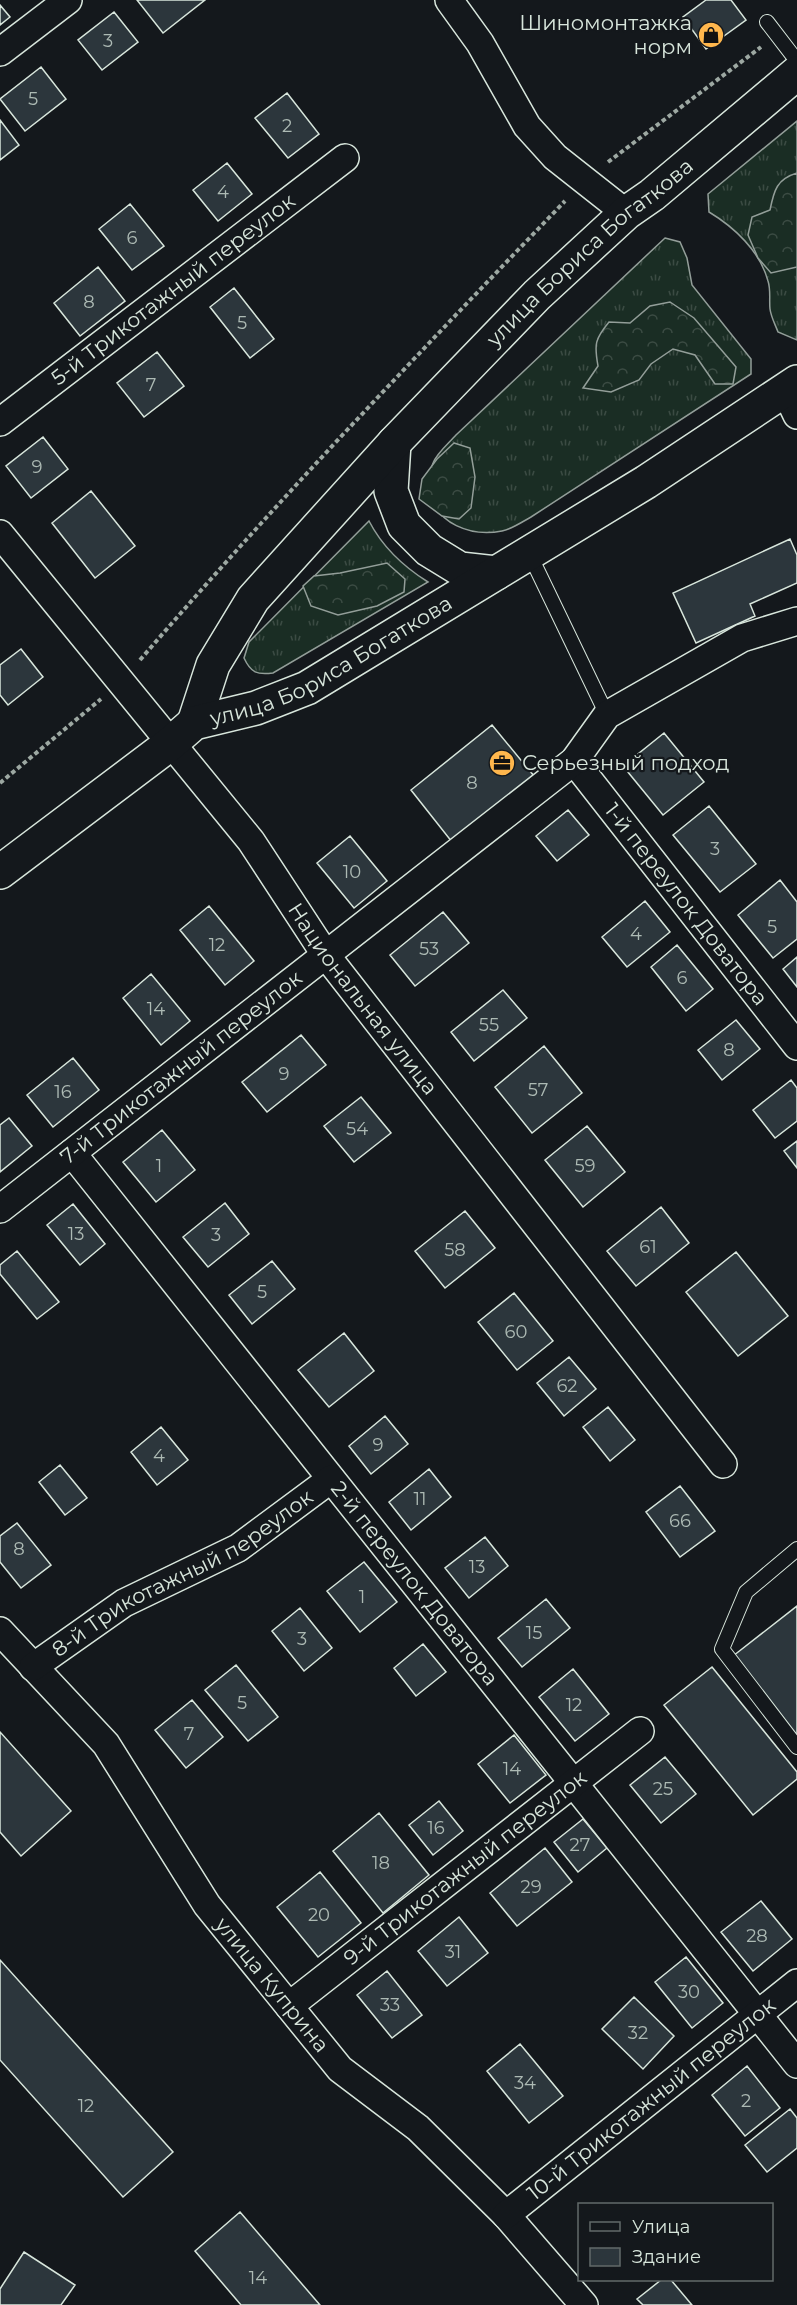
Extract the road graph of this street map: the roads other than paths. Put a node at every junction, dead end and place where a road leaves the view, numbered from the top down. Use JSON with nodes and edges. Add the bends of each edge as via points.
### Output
{"nodes":[{"id":1,"x":68,"y":0,"type":"edge"},
{"id":2,"x":449,"y":0,"type":"edge"},
{"id":3,"x":767,"y":22,"type":"dead end"},
{"id":4,"x":0,"y":52,"type":"edge"},
{"id":5,"x":797,"y":61,"type":"edge"},
{"id":6,"x":797,"y":73,"type":"edge"},
{"id":7,"x":345,"y":158,"type":"dead end"},
{"id":8,"x":626,"y":213,"type":"junction"},
{"id":9,"x":793,"y":396,"type":"edge"},
{"id":10,"x":0,"y":422,"type":"edge"},
{"id":11,"x":394,"y":443,"type":"junction"},
{"id":12,"x":0,"y":534,"type":"edge"},
{"id":13,"x":529,"y":553,"type":"junction"},
{"id":14,"x":496,"y":573,"type":"junction"},
{"id":15,"x":797,"y":621,"type":"edge"},
{"id":16,"x":607,"y":715,"type":"junction"},
{"id":17,"x":194,"y":723,"type":"junction"},
{"id":18,"x":170,"y":744,"type":"junction"},
{"id":19,"x":574,"y":761,"type":"junction"},
{"id":20,"x":0,"y":872,"type":"edge"},
{"id":21,"x":325,"y":954,"type":"junction"},
{"id":22,"x":797,"y":1046,"type":"edge"},
{"id":23,"x":72,"y":1153,"type":"junction"},
{"id":24,"x":0,"y":1209,"type":"edge"},
{"id":25,"x":723,"y":1464,"type":"dead end"},
{"id":26,"x":331,"y":1479,"type":"junction"},
{"id":27,"x":797,"y":1549,"type":"edge"},
{"id":28,"x":0,"y":1631,"type":"edge"},
{"id":29,"x":33,"y":1667,"type":"junction"},
{"id":30,"x":640,"y":1731,"type":"dead end"},
{"id":31,"x":797,"y":1747,"type":"edge"},
{"id":32,"x":573,"y":1782,"type":"junction"},
{"id":33,"x":797,"y":1983,"type":"edge"},
{"id":34,"x":290,"y":2006,"type":"junction"},
{"id":35,"x":758,"y":2015,"type":"junction"},
{"id":36,"x":797,"y":2064,"type":"edge"},
{"id":37,"x":506,"y":2215,"type":"junction"},
{"id":38,"x":584,"y":2305,"type":"edge"}],
"edges":[{"from":1,"to":4,"type":"street"},
{"from":2,"to":8,"type":"street","via":[[480,43],[527,126],[555,157]]},
{"from":3,"to":5,"type":"lane"},
{"from":6,"to":8,"type":"main road","name":"улица Бориса Богаткова"},
{"from":7,"to":10,"type":"street","name":"5-й Трикотажный переулок"},
{"from":8,"to":11,"type":"main road","name":"улица Бориса Богаткова","via":[[537,295]]},
{"from":9,"to":13,"type":"main road","name":"улица Бориса Богаткова"},
{"from":11,"to":14,"type":"main road","name":"улица Бориса Богаткова","via":[[392,491],[404,525],[429,550],[460,568]]},
{"from":11,"to":17,"type":"main road","name":"улица Бориса Богаткова","via":[[253,599],[213,665]]},
{"from":12,"to":18,"type":"street","name":"Национальная улица"},
{"from":13,"to":14,"type":"main road","name":"улица Бориса Богаткова"},
{"from":13,"to":16,"type":"lane"},
{"from":14,"to":17,"type":"main road","name":"улица Бориса Богаткова","via":[[307,688],[256,708]]},
{"from":15,"to":16,"type":"street","name":"7-й Трикотажный переулок","via":[[742,638]]},
{"from":16,"to":19,"type":"street","name":"7-й Трикотажный переулок"},
{"from":17,"to":18,"type":"main road","name":"улица Бориса Богаткова"},
{"from":18,"to":20,"type":"main road","name":"улица Бориса Богаткова"},
{"from":18,"to":21,"type":"street","name":"Национальная улица","via":[[251,841]]},
{"from":19,"to":21,"type":"street","name":"7-й Трикотажный переулок"},
{"from":19,"to":22,"type":"street","name":"1-й переулок Доватора"},
{"from":21,"to":23,"type":"street","name":"7-й Трикотажный переулок"},
{"from":21,"to":25,"type":"street","name":"Национальная улица"},
{"from":23,"to":24,"type":"street","name":"7-й Трикотажный переулок"},
{"from":23,"to":26,"type":"street","name":"2-й переулок Доватора"},
{"from":26,"to":29,"type":"street","name":"8-й Трикотажный переулок","via":[[238,1548],[124,1603]]},
{"from":26,"to":32,"type":"street","name":"2-й переулок Доватора"},
{"from":27,"to":31,"type":"lane","via":[[746,1592],[722,1649]]},
{"from":28,"to":29,"type":"street","name":"улица Куприна"},
{"from":29,"to":34,"type":"street","name":"улица Куприна","via":[[106,1744],[207,1905]]},
{"from":30,"to":32,"type":"street","name":"9-й Трикотажный переулок"},
{"from":32,"to":34,"type":"street","name":"9-й Трикотажный переулок"},
{"from":32,"to":35,"type":"street","name":"2-й переулок Доватора"},
{"from":33,"to":35,"type":"street","name":"10-й Трикотажный переулок"},
{"from":34,"to":37,"type":"street","name":"улица Куприна","via":[[340,2069],[417,2128]]},
{"from":35,"to":36,"type":"street","name":"2-й переулок Доватора"},
{"from":35,"to":37,"type":"street","name":"10-й Трикотажный переулок"},
{"from":37,"to":38,"type":"street","name":"улица Куприна"}]}
